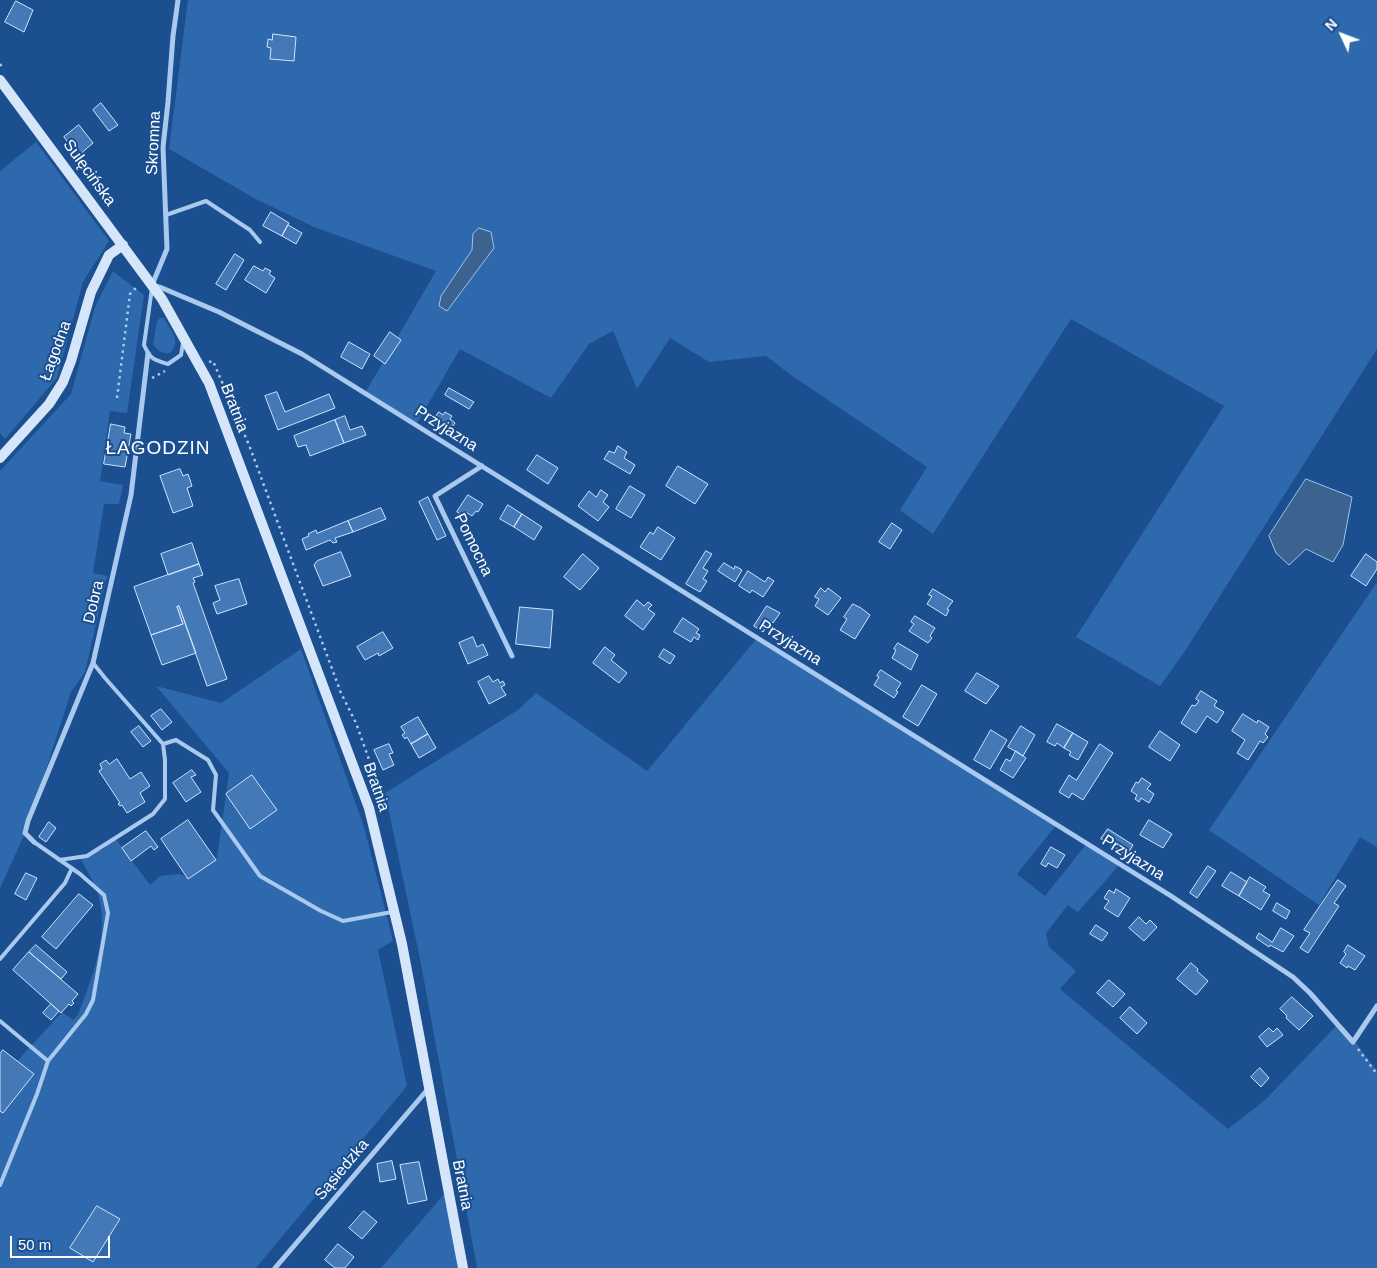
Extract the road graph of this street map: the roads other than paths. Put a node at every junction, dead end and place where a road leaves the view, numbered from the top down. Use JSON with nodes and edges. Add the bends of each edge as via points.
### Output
{"nodes":[{"id":1,"x":178,"y":0,"type":"edge"},
{"id":2,"x":0,"y":80,"type":"edge"},
{"id":3,"x":166,"y":215,"type":"junction"},
{"id":4,"x":260,"y":242,"type":"dead end"},
{"id":5,"x":123,"y":245,"type":"junction"},
{"id":6,"x":149,"y":282,"type":"junction"},
{"id":7,"x":184,"y":340,"type":"junction"},
{"id":8,"x":148,"y":353,"type":"junction"},
{"id":9,"x":0,"y":458,"type":"edge"},
{"id":10,"x":482,"y":466,"type":"junction"},
{"id":11,"x":512,"y":656,"type":"dead end"},
{"id":12,"x":93,"y":663,"type":"junction"},
{"id":13,"x":163,"y":744,"type":"junction"},
{"id":14,"x":34,"y":842,"type":"joint"},
{"id":15,"x":59,"y":860,"type":"junction"},
{"id":16,"x":72,"y":868,"type":"junction"},
{"id":17,"x":394,"y":912,"type":"junction"},
{"id":18,"x":0,"y":959,"type":"edge"},
{"id":19,"x":1377,"y":1006,"type":"edge"},
{"id":20,"x":0,"y":1022,"type":"edge"},
{"id":21,"x":48,"y":1061,"type":"junction"},
{"id":22,"x":428,"y":1088,"type":"junction"},
{"id":23,"x":0,"y":1186,"type":"edge"},
{"id":24,"x":275,"y":1268,"type":"edge"},
{"id":25,"x":462,"y":1268,"type":"edge"}],
"edges":[{"from":1,"to":3,"type":"street","name":"Skromna","via":[[163,147]]},
{"from":2,"to":5,"type":"street","name":"Sulęcińska"},
{"from":3,"to":4,"type":"lane","via":[[206,201],[250,230]]},
{"from":3,"to":6,"type":"street","name":"Skromna","via":[[167,249]]},
{"from":5,"to":6,"type":"street","name":"Sulęcińska"},
{"from":5,"to":9,"type":"street","name":"Łagodna","via":[[109,255],[95,282],[63,382],[49,404]]},
{"from":6,"to":7,"type":"street","name":"Sulęcińska"},
{"from":6,"to":8,"type":"lane","via":[[144,345]]},
{"from":6,"to":10,"type":"street","name":"Przyjazna","via":[[219,312],[302,354]]},
{"from":7,"to":8,"type":"lane","via":[[181,355],[168,364],[154,360]]},
{"from":7,"to":17,"type":"street","name":"Bratnia","via":[[208,384],[368,808]]},
{"from":8,"to":12,"type":"street","name":"Dobra","via":[[131,495]]},
{"from":10,"to":11,"type":"street","name":"Pomocna","via":[[435,496]]},
{"from":10,"to":19,"type":"street","name":"Przyjazna","via":[[1171,896],[1294,977],[1353,1042]]},
{"from":12,"to":13,"type":"lane"},
{"from":12,"to":14,"type":"street","name":"Dobra","via":[[28,821],[26,833]]},
{"from":13,"to":15,"type":"lane","via":[[165,799],[153,814],[87,856]]},
{"from":13,"to":17,"type":"lane","via":[[176,740],[208,760],[216,776],[214,810],[260,876],[343,921]]},
{"from":14,"to":15,"type":"lane"},
{"from":15,"to":16,"type":"lane"},
{"from":16,"to":18,"type":"lane","via":[[65,883]]},
{"from":16,"to":21,"type":"lane","via":[[104,894],[108,913],[93,1000],[86,1014]]},
{"from":17,"to":22,"type":"street","name":"Bratnia"},
{"from":20,"to":21,"type":"lane"},
{"from":21,"to":23,"type":"lane"},
{"from":22,"to":24,"type":"street","name":"Sąsiedzka"},
{"from":22,"to":25,"type":"street","name":"Bratnia"}]}
